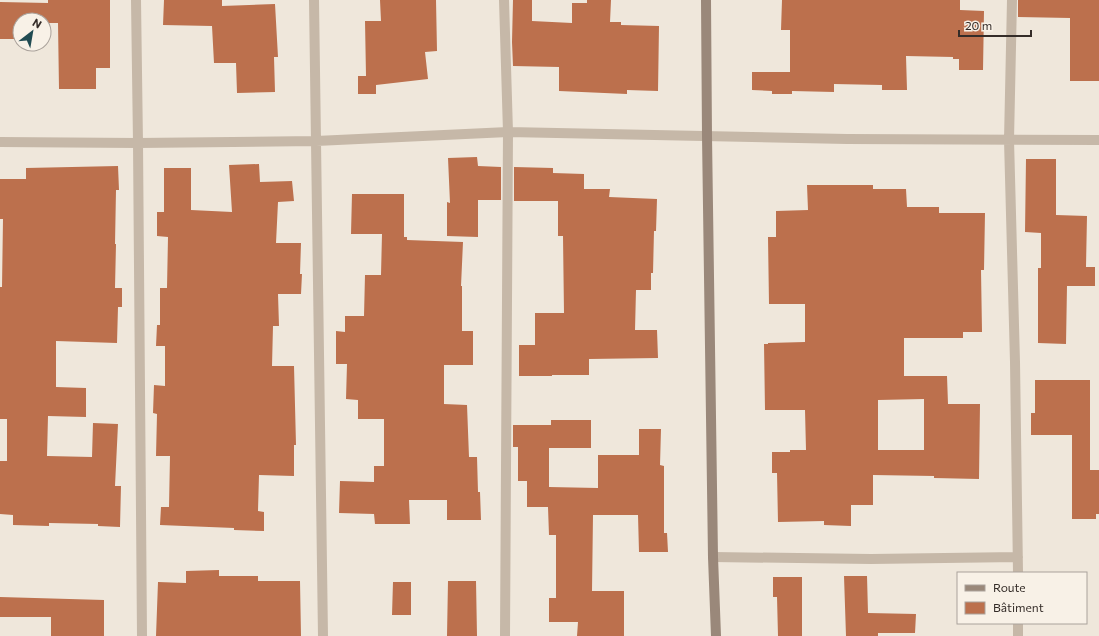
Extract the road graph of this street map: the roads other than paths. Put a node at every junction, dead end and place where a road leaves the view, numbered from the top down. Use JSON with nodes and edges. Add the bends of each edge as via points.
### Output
{"nodes":[{"id":1,"x":136,"y":0,"type":"edge"},
{"id":2,"x":314,"y":0,"type":"edge"},
{"id":3,"x":504,"y":0,"type":"edge"},
{"id":4,"x":706,"y":0,"type":"edge"},
{"id":5,"x":1012,"y":0,"type":"edge"},
{"id":6,"x":508,"y":132,"type":"junction"},
{"id":7,"x":706,"y":136,"type":"junction"},
{"id":8,"x":1009,"y":140,"type":"junction"},
{"id":9,"x":1099,"y":140,"type":"edge"},
{"id":10,"x":316,"y":141,"type":"junction"},
{"id":11,"x":0,"y":142,"type":"edge"},
{"id":12,"x":138,"y":143,"type":"junction"},
{"id":13,"x":713,"y":557,"type":"junction"},
{"id":14,"x":1018,"y":557,"type":"junction"},
{"id":15,"x":1018,"y":572,"type":"edge"},
{"id":16,"x":1018,"y":624,"type":"edge"},
{"id":17,"x":142,"y":636,"type":"edge"},
{"id":18,"x":323,"y":636,"type":"edge"},
{"id":19,"x":505,"y":636,"type":"edge"},
{"id":20,"x":716,"y":636,"type":"edge"},
{"id":21,"x":1018,"y":636,"type":"edge"}],
"edges":[{"from":1,"to":12,"type":"street"},
{"from":2,"to":10,"type":"street"},
{"from":3,"to":6,"type":"street"},
{"from":4,"to":7,"type":"street"},
{"from":5,"to":8,"type":"street"},
{"from":6,"to":7,"type":"street"},
{"from":6,"to":10,"type":"street"},
{"from":6,"to":19,"type":"street"},
{"from":7,"to":8,"type":"street"},
{"from":7,"to":13,"type":"street"},
{"from":8,"to":9,"type":"street"},
{"from":8,"to":14,"type":"street"},
{"from":10,"to":12,"type":"street"},
{"from":10,"to":18,"type":"street"},
{"from":11,"to":12,"type":"street"},
{"from":12,"to":17,"type":"street"},
{"from":13,"to":14,"type":"street"},
{"from":13,"to":20,"type":"street"},
{"from":14,"to":15,"type":"street"},
{"from":16,"to":21,"type":"street"}]}
